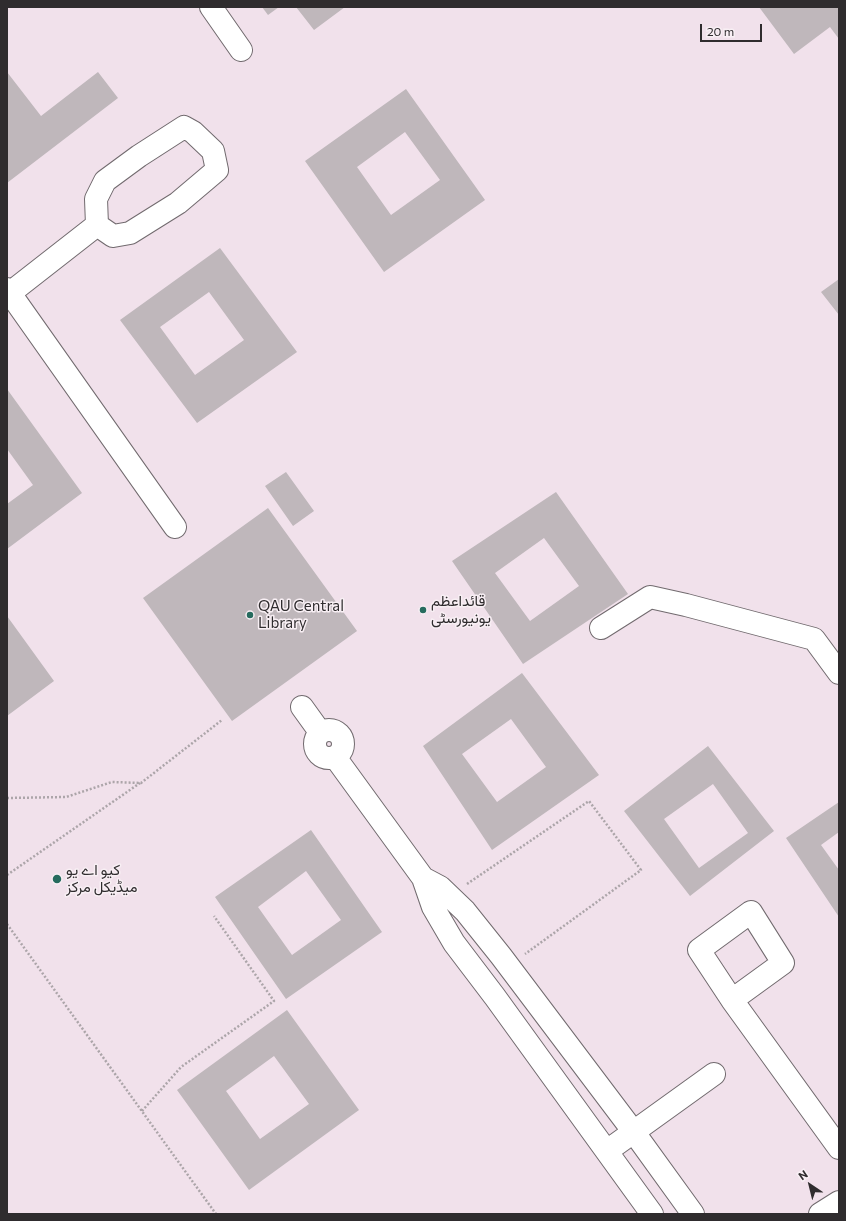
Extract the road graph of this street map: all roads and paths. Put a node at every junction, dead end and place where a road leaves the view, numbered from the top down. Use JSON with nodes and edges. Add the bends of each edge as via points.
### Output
{"nodes":[{"id":1,"x":211,"y":7,"type":"edge"},
{"id":2,"x":241,"y":50,"type":"dead end"},
{"id":3,"x":97,"y":225,"type":"junction"},
{"id":4,"x":8,"y":291,"type":"edge"},
{"id":5,"x":175,"y":527,"type":"dead end"},
{"id":6,"x":601,"y":628,"type":"dead end"},
{"id":7,"x":839,"y":673,"type":"edge"},
{"id":8,"x":302,"y":707,"type":"dead end"},
{"id":9,"x":222,"y":720,"type":"dead end"},
{"id":10,"x":141,"y":783,"type":"junction"},
{"id":11,"x":7,"y":798,"type":"edge"},
{"id":12,"x":7,"y":875,"type":"edge"},
{"id":13,"x":423,"y":878,"type":"junction"},
{"id":14,"x":449,"y":896,"type":"junction"},
{"id":15,"x":214,"y":916,"type":"dead end"},
{"id":16,"x":7,"y":924,"type":"edge"},
{"id":17,"x":508,"y":966,"type":"junction"},
{"id":18,"x":732,"y":1000,"type":"dead end"},
{"id":19,"x":714,"y":1074,"type":"dead end"},
{"id":20,"x":142,"y":1111,"type":"junction"},
{"id":21,"x":633,"y":1131,"type":"junction"},
{"id":22,"x":839,"y":1148,"type":"edge"},
{"id":23,"x":607,"y":1151,"type":"junction"},
{"id":24,"x":839,"y":1202,"type":"edge"},
{"id":25,"x":216,"y":1214,"type":"edge"},
{"id":26,"x":652,"y":1214,"type":"edge"},
{"id":27,"x":693,"y":1214,"type":"edge"},
{"id":28,"x":820,"y":1214,"type":"edge"}],
"edges":[{"from":1,"to":2,"type":"lane"},
{"from":3,"to":3,"type":"lane","via":[[96,200],[105,181],[184,127],[213,151],[217,170],[178,203],[130,233],[113,236]]},
{"from":3,"to":4,"type":"lane"},
{"from":4,"to":5,"type":"lane"},
{"from":6,"to":7,"type":"lane","via":[[650,598],[814,639]]},
{"from":8,"to":13,"type":"lane","via":[[320,732],[335,732],[341,737],[343,746],[335,757]]},
{"from":9,"to":10,"type":"path"},
{"from":10,"to":11,"type":"path","via":[[112,782],[66,797]]},
{"from":10,"to":12,"type":"path"},
{"from":13,"to":14,"type":"lane","via":[[440,887]]},
{"from":13,"to":23,"type":"lane","via":[[433,907],[454,943]]},
{"from":14,"to":17,"type":"lane"},
{"from":14,"to":17,"type":"path","via":[[589,801],[641,870]]},
{"from":15,"to":20,"type":"path","via":[[274,1001],[181,1067]]},
{"from":16,"to":20,"type":"path"},
{"from":17,"to":21,"type":"lane"},
{"from":18,"to":22,"type":"lane"},
{"from":19,"to":21,"type":"lane"},
{"from":20,"to":25,"type":"path"},
{"from":21,"to":23,"type":"lane"},
{"from":21,"to":27,"type":"lane"},
{"from":23,"to":26,"type":"lane"},
{"from":24,"to":28,"type":"lane"}]}
